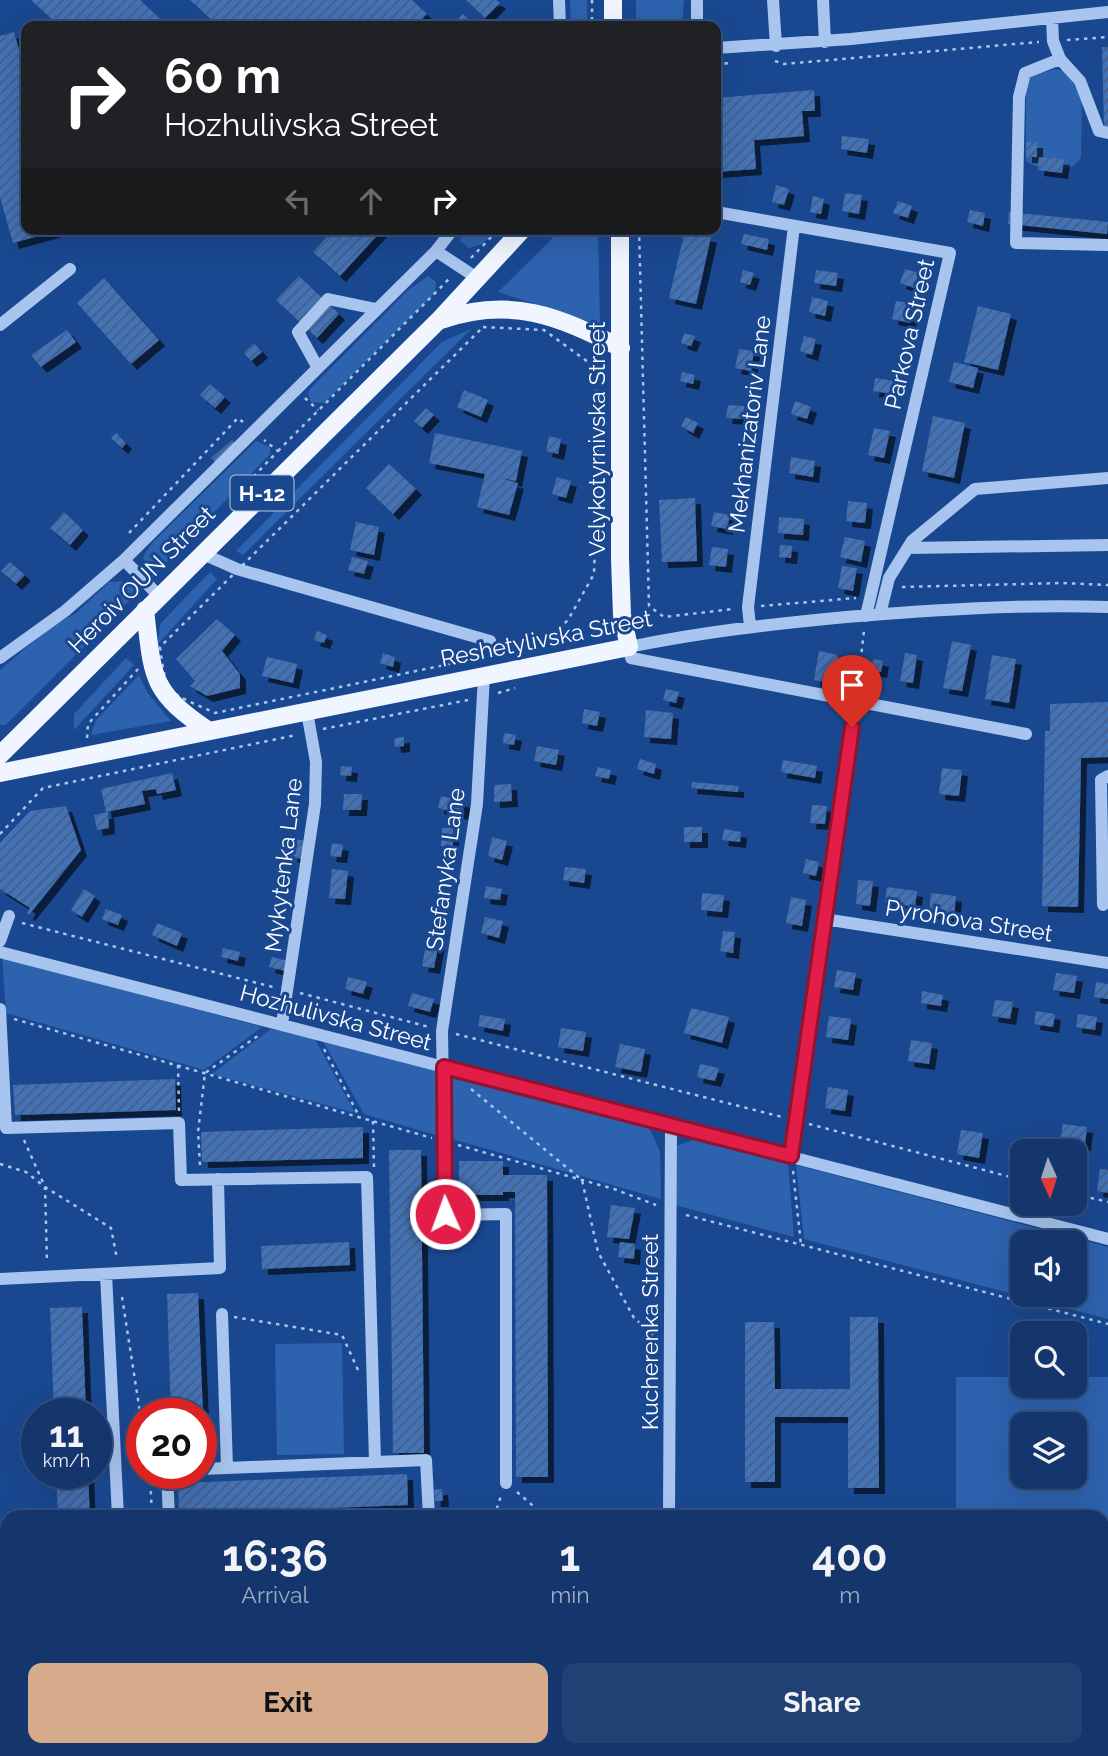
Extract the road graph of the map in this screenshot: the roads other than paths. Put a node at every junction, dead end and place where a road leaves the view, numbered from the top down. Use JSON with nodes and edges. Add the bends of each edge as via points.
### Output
{"nodes":[{"id":1,"x":559,"y":0,"type":"edge"},
{"id":2,"x":613,"y":0,"type":"edge"},
{"id":3,"x":697,"y":0,"type":"edge"},
{"id":4,"x":773,"y":0,"type":"edge"},
{"id":5,"x":824,"y":0,"type":"edge"},
{"id":6,"x":1108,"y":12,"type":"edge"},
{"id":7,"x":1052,"y":18,"type":"junction"},
{"id":8,"x":559,"y":21,"type":"edge"},
{"id":9,"x":613,"y":21,"type":"edge"},
{"id":10,"x":697,"y":21,"type":"edge"},
{"id":11,"x":825,"y":42,"type":"junction"},
{"id":12,"x":775,"y":46,"type":"junction"},
{"id":13,"x":721,"y":48,"type":"edge"},
{"id":14,"x":1060,"y":59,"type":"junction"},
{"id":15,"x":1108,"y":134,"type":"edge"},
{"id":16,"x":721,"y":213,"type":"edge"},
{"id":17,"x":794,"y":226,"type":"junction"},
{"id":18,"x":448,"y":235,"type":"edge"},
{"id":19,"x":517,"y":235,"type":"edge"},
{"id":20,"x":620,"y":235,"type":"edge"},
{"id":21,"x":1108,"y":245,"type":"edge"},
{"id":22,"x":436,"y":251,"type":"junction"},
{"id":23,"x":70,"y":269,"type":"dead end"},
{"id":24,"x":477,"y":278,"type":"junction"},
{"id":25,"x":376,"y":309,"type":"junction"},
{"id":26,"x":438,"y":321,"type":"junction"},
{"id":27,"x":0,"y":324,"type":"edge"},
{"id":28,"x":621,"y":348,"type":"junction"},
{"id":29,"x":318,"y":368,"type":"junction"},
{"id":30,"x":1108,"y":478,"type":"edge"},
{"id":31,"x":1108,"y":545,"type":"edge"},
{"id":32,"x":908,"y":548,"type":"junction"},
{"id":33,"x":203,"y":554,"type":"junction"},
{"id":34,"x":124,"y":560,"type":"junction"},
{"id":35,"x":159,"y":596,"type":"junction"},
{"id":36,"x":1108,"y":607,"type":"edge"},
{"id":37,"x":145,"y":610,"type":"junction"},
{"id":38,"x":873,"y":615,"type":"junction"},
{"id":39,"x":750,"y":626,"type":"junction"},
{"id":40,"x":490,"y":640,"type":"dead end"},
{"id":41,"x":629,"y":647,"type":"junction"},
{"id":42,"x":0,"y":657,"type":"edge"},
{"id":43,"x":484,"y":676,"type":"junction"},
{"id":44,"x":856,"y":700,"type":"junction"},
{"id":45,"x":307,"y":712,"type":"junction"},
{"id":46,"x":209,"y":731,"type":"junction"},
{"id":47,"x":1026,"y":734,"type":"dead end"},
{"id":48,"x":0,"y":755,"type":"edge"},
{"id":49,"x":0,"y":773,"type":"edge"},
{"id":50,"x":1108,"y":776,"type":"edge"},
{"id":51,"x":1103,"y":905,"type":"dead end"},
{"id":52,"x":8,"y":918,"type":"road end"},
{"id":53,"x":824,"y":919,"type":"junction"},
{"id":54,"x":0,"y":941,"type":"edge"},
{"id":55,"x":0,"y":952,"type":"edge"},
{"id":56,"x":1108,"y":962,"type":"edge"},
{"id":57,"x":0,"y":1009,"type":"edge"},
{"id":58,"x":0,"y":1015,"type":"edge"},
{"id":59,"x":279,"y":1023,"type":"junction"},
{"id":60,"x":444,"y":1067,"type":"junction"},
{"id":61,"x":2,"y":1076,"type":"edge"},
{"id":62,"x":671,"y":1126,"type":"junction"},
{"id":63,"x":791,"y":1156,"type":"junction"},
{"id":64,"x":218,"y":1179,"type":"junction"},
{"id":65,"x":1108,"y":1239,"type":"edge"},
{"id":66,"x":106,"y":1274,"type":"junction"},
{"id":67,"x":0,"y":1279,"type":"edge"},
{"id":68,"x":222,"y":1314,"type":"road end"},
{"id":69,"x":375,"y":1462,"type":"junction"},
{"id":70,"x":217,"y":1468,"type":"edge"},
{"id":71,"x":227,"y":1468,"type":"junction"},
{"id":72,"x":506,"y":1483,"type":"road end"},
{"id":73,"x":168,"y":1489,"type":"edge"},
{"id":74,"x":118,"y":1510,"type":"edge"},
{"id":75,"x":169,"y":1510,"type":"edge"},
{"id":76,"x":429,"y":1510,"type":"edge"},
{"id":77,"x":669,"y":1510,"type":"edge"}],
"edges":[{"from":1,"to":8,"type":"street"},
{"from":2,"to":9,"type":"main road"},
{"from":3,"to":10,"type":"street"},
{"from":4,"to":12,"type":"street"},
{"from":5,"to":11,"type":"street"},
{"from":6,"to":7,"type":"street"},
{"from":7,"to":11,"type":"street"},
{"from":7,"to":14,"type":"street"},
{"from":11,"to":12,"type":"street"},
{"from":12,"to":13,"type":"street"},
{"from":14,"to":15,"type":"street","via":[[1080,81],[1099,131]]},
{"from":14,"to":21,"type":"street","via":[[1026,73],[1019,97],[1016,243]]},
{"from":16,"to":17,"type":"street","name":"Parkova Street"},
{"from":17,"to":38,"type":"street","name":"Parkova Street","via":[[950,253],[869,597]]},
{"from":17,"to":39,"type":"street","name":"Mekhanizatoriv Lane","via":[[748,607]]},
{"from":18,"to":22,"type":"street"},
{"from":19,"to":24,"type":"main road","name":"Heroiv OUN Street","number":"Н-12"},
{"from":20,"to":28,"type":"main road","name":"Velykotyrnivska Street"},
{"from":22,"to":24,"type":"street"},
{"from":22,"to":25,"type":"street"},
{"from":23,"to":27,"type":"street"},
{"from":24,"to":26,"type":"main road","name":"Heroiv OUN Street","number":"Н-12"},
{"from":25,"to":29,"type":"street"},
{"from":25,"to":29,"type":"street","via":[[328,299],[298,332]]},
{"from":26,"to":28,"type":"main road","via":[[485,308],[526,310],[568,322]]},
{"from":26,"to":33,"type":"main road","name":"Heroiv OUN Street","number":"Н-12"},
{"from":28,"to":41,"type":"main road","name":"Velykotyrnivska Street","via":[[620,559],[622,615]]},
{"from":29,"to":34,"type":"street"},
{"from":30,"to":32,"type":"street","via":[[975,489]]},
{"from":31,"to":32,"type":"street"},
{"from":32,"to":38,"type":"street"},
{"from":33,"to":35,"type":"main road","name":"Heroiv OUN Street","number":"Н-12"},
{"from":33,"to":40,"type":"street","via":[[237,569]]},
{"from":34,"to":35,"type":"street"},
{"from":34,"to":42,"type":"street","via":[[65,611]]},
{"from":35,"to":37,"type":"main road","name":"Heroiv OUN Street","number":"Н-12"},
{"from":36,"to":38,"type":"street","name":"Reshetylivska Street","via":[[1033,605]]},
{"from":37,"to":46,"type":"main road","via":[[159,688],[176,709]]},
{"from":37,"to":48,"type":"main road","name":"Heroiv OUN Street","number":"Н-12"},
{"from":38,"to":39,"type":"street","name":"Reshetylivska Street"},
{"from":39,"to":41,"type":"street","name":"Reshetylivska Street"},
{"from":41,"to":43,"type":"main road","name":"Reshetylivska Street"},
{"from":41,"to":44,"type":"street","via":[[631,658]]},
{"from":43,"to":45,"type":"main road","name":"Reshetylivska Street"},
{"from":43,"to":60,"type":"street","name":"Stefanyka Lane","via":[[477,804],[442,1031]]},
{"from":44,"to":47,"type":"street"},
{"from":44,"to":53,"type":"street"},
{"from":45,"to":46,"type":"main road","name":"Reshetylivska Street"},
{"from":45,"to":59,"type":"street","name":"Mykytenka Lane","via":[[316,762],[315,804],[288,990]]},
{"from":46,"to":49,"type":"main road","name":"Reshetylivska Street"},
{"from":50,"to":51,"type":"street","via":[[1101,780]]},
{"from":52,"to":54,"type":"street"},
{"from":53,"to":56,"type":"street","name":"Pyrohova Street"},
{"from":53,"to":63,"type":"street"},
{"from":55,"to":59,"type":"street","name":"Hozhulivska Street"},
{"from":57,"to":58,"type":"street"},
{"from":58,"to":61,"type":"street"},
{"from":59,"to":60,"type":"street","name":"Hozhulivska Street"},
{"from":60,"to":62,"type":"street","name":"Hozhulivska Street"},
{"from":60,"to":72,"type":"street","name":"Stefanyka Lane","via":[[445,1214],[506,1214]]},
{"from":61,"to":64,"type":"street","via":[[6,1128],[179,1123],[181,1180]]},
{"from":62,"to":63,"type":"street","name":"Hozhulivska Street"},
{"from":62,"to":77,"type":"street","name":"Kucherenka Street"},
{"from":63,"to":65,"type":"street","name":"Hozhulivska Street"},
{"from":64,"to":66,"type":"street","via":[[220,1268]]},
{"from":64,"to":69,"type":"street","via":[[367,1177]]},
{"from":66,"to":67,"type":"street"},
{"from":66,"to":74,"type":"street"},
{"from":68,"to":71,"type":"street"},
{"from":69,"to":71,"type":"street"},
{"from":69,"to":76,"type":"street","via":[[426,1461]]},
{"from":70,"to":71,"type":"street"},
{"from":73,"to":75,"type":"street"}]}
